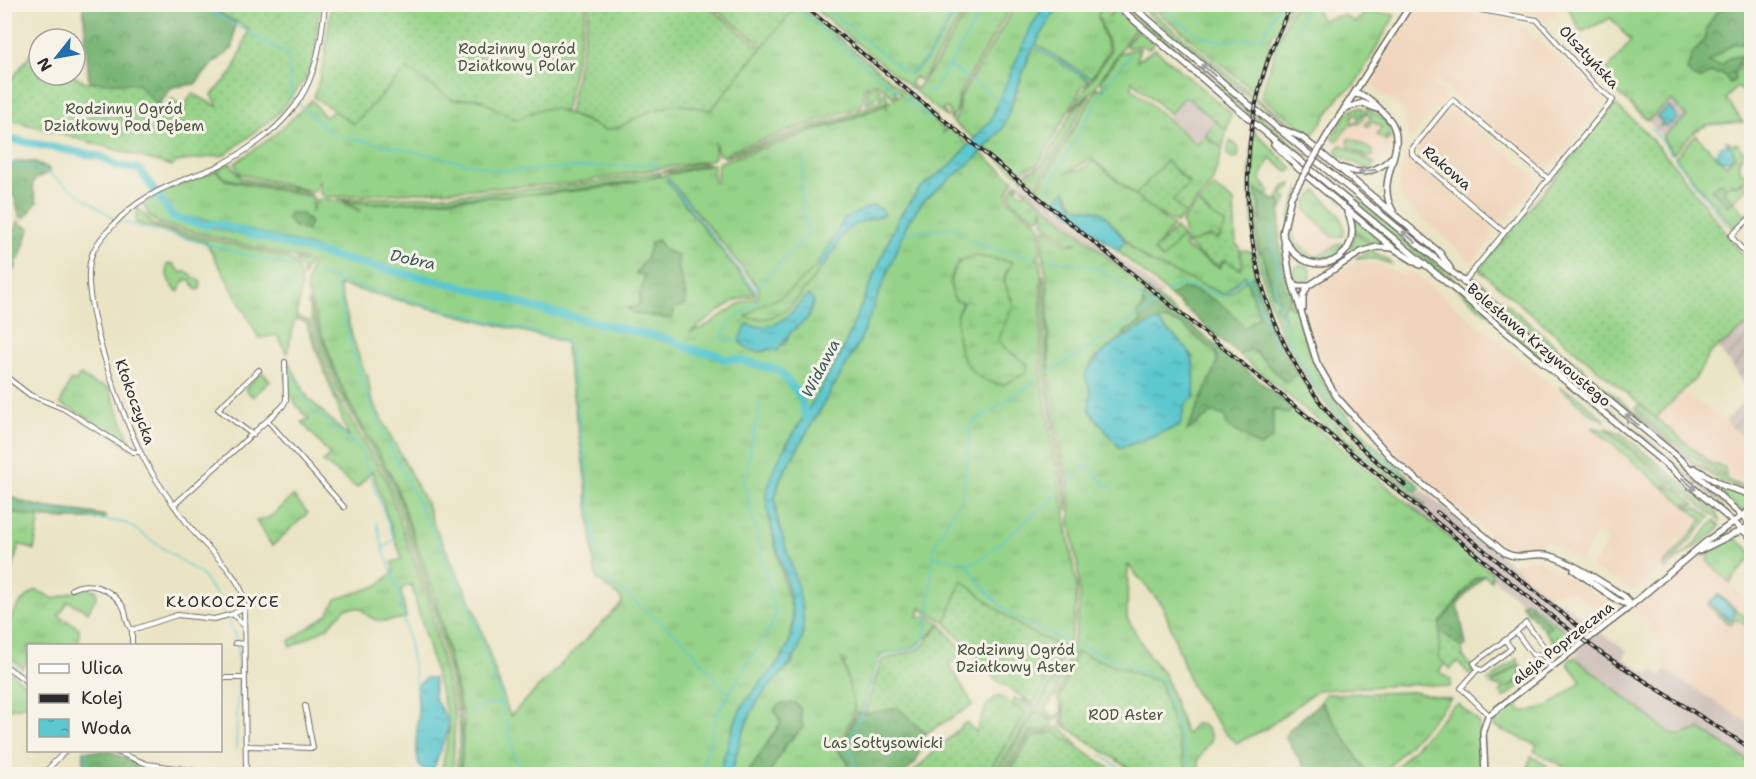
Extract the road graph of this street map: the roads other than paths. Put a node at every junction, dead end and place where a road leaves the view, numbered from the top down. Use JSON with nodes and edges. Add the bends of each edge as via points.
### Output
{"nodes":[{"id":1,"x":325,"y":4,"type":"edge"},
{"id":2,"x":1115,"y":4,"type":"edge"},
{"id":3,"x":1130,"y":4,"type":"edge"},
{"id":4,"x":1411,"y":4,"type":"edge"},
{"id":5,"x":1446,"y":4,"type":"edge"},
{"id":6,"x":1363,"y":79,"type":"junction"},
{"id":7,"x":1354,"y":94,"type":"junction"},
{"id":8,"x":1368,"y":99,"type":"junction"},
{"id":9,"x":1380,"y":110,"type":"junction"},
{"id":10,"x":1343,"y":111,"type":"junction"},
{"id":11,"x":1276,"y":127,"type":"junction"},
{"id":12,"x":1268,"y":135,"type":"junction"},
{"id":13,"x":1315,"y":148,"type":"dead end"},
{"id":14,"x":1321,"y":153,"type":"dead end"},
{"id":15,"x":1310,"y":155,"type":"dead end"},
{"id":16,"x":1392,"y":157,"type":"junction"},
{"id":17,"x":1317,"y":161,"type":"dead end"},
{"id":18,"x":1304,"y":164,"type":"dead end"},
{"id":19,"x":1338,"y":167,"type":"junction"},
{"id":20,"x":1300,"y":170,"type":"dead end"},
{"id":21,"x":1549,"y":179,"type":"junction"},
{"id":22,"x":1343,"y":207,"type":"junction"},
{"id":23,"x":1396,"y":215,"type":"junction"},
{"id":24,"x":1752,"y":216,"type":"edge"},
{"id":25,"x":1504,"y":232,"type":"junction"},
{"id":26,"x":1284,"y":236,"type":"junction"},
{"id":27,"x":1393,"y":248,"type":"junction"},
{"id":28,"x":1752,"y":261,"type":"edge"},
{"id":29,"x":1307,"y":263,"type":"junction"},
{"id":30,"x":1289,"y":272,"type":"junction"},
{"id":31,"x":1432,"y":272,"type":"junction"},
{"id":32,"x":1454,"y":275,"type":"junction"},
{"id":33,"x":1292,"y":282,"type":"junction"},
{"id":34,"x":1311,"y":283,"type":"junction"},
{"id":35,"x":1463,"y":283,"type":"junction"},
{"id":36,"x":1304,"y":318,"type":"junction"},
{"id":37,"x":285,"y":362,"type":"dead end"},
{"id":38,"x":259,"y":370,"type":"dead end"},
{"id":39,"x":4,"y":375,"type":"edge"},
{"id":40,"x":268,"y":421,"type":"junction"},
{"id":41,"x":253,"y":435,"type":"junction"},
{"id":42,"x":140,"y":452,"type":"junction"},
{"id":43,"x":1676,"y":456,"type":"junction"},
{"id":44,"x":1752,"y":495,"type":"edge"},
{"id":45,"x":174,"y":505,"type":"junction"},
{"id":46,"x":344,"y":507,"type":"dead end"},
{"id":47,"x":1752,"y":508,"type":"edge"},
{"id":48,"x":1742,"y":515,"type":"junction"},
{"id":49,"x":1732,"y":522,"type":"junction"},
{"id":50,"x":1752,"y":525,"type":"edge"},
{"id":51,"x":1740,"y":528,"type":"junction"},
{"id":52,"x":1752,"y":538,"type":"edge"},
{"id":53,"x":1697,"y":551,"type":"junction"},
{"id":54,"x":1568,"y":565,"type":"junction"},
{"id":55,"x":72,"y":590,"type":"dead end"},
{"id":56,"x":1642,"y":596,"type":"junction"},
{"id":57,"x":1625,"y":597,"type":"junction"},
{"id":58,"x":1617,"y":600,"type":"junction"},
{"id":59,"x":1631,"y":606,"type":"junction"},
{"id":60,"x":244,"y":607,"type":"junction"},
{"id":61,"x":228,"y":615,"type":"junction"},
{"id":62,"x":1614,"y":619,"type":"junction"},
{"id":63,"x":243,"y":625,"type":"junction"},
{"id":64,"x":132,"y":630,"type":"junction"},
{"id":65,"x":1516,"y":632,"type":"junction"},
{"id":66,"x":1505,"y":640,"type":"junction"},
{"id":67,"x":235,"y":643,"type":"dead end"},
{"id":68,"x":132,"y":644,"type":"edge"},
{"id":69,"x":244,"y":644,"type":"junction"},
{"id":70,"x":1542,"y":654,"type":"junction"},
{"id":71,"x":4,"y":664,"type":"edge"},
{"id":72,"x":1551,"y":667,"type":"junction"},
{"id":73,"x":1478,"y":669,"type":"junction"},
{"id":74,"x":222,"y":678,"type":"edge"},
{"id":75,"x":244,"y":678,"type":"junction"},
{"id":76,"x":27,"y":681,"type":"edge"},
{"id":77,"x":305,"y":706,"type":"dead end"},
{"id":78,"x":1489,"y":715,"type":"junction"},
{"id":79,"x":248,"y":746,"type":"junction"},
{"id":80,"x":64,"y":752,"type":"edge"},
{"id":81,"x":117,"y":752,"type":"edge"},
{"id":82,"x":48,"y":769,"type":"dead end"},
{"id":83,"x":219,"y":774,"type":"edge"},
{"id":84,"x":246,"y":774,"type":"edge"},
{"id":85,"x":1485,"y":774,"type":"edge"}],
"edges":[{"from":1,"to":42,"type":"street","name":"Kłokoczycka","via":[[319,57],[301,99],[280,125],[231,160],[147,196],[96,244],[87,273],[90,297],[113,386]]},
{"from":2,"to":12,"type":"main road"},
{"from":11,"to":3,"type":"main road","one_way":true},
{"from":4,"to":6,"type":"main road"},
{"from":5,"to":21,"type":"street","name":"Olsztyńska","via":[[1537,20],[1613,100]]},
{"from":6,"to":7,"type":"main road"},
{"from":6,"to":8,"type":"main road"},
{"from":7,"to":8,"type":"main road"},
{"from":7,"to":10,"type":"main road"},
{"from":8,"to":9,"type":"main road"},
{"from":9,"to":10,"type":"main road","via":[[1360,103]]},
{"from":9,"to":16,"type":"main road","via":[[1396,132]]},
{"from":10,"to":26,"type":"main road","bridge":true,"via":[[1291,197]]},
{"from":11,"to":13,"type":"main road","via":[[1301,137]]},
{"from":11,"to":15,"type":"main road"},
{"from":12,"to":18,"type":"main road"},
{"from":12,"to":20,"type":"main road"},
{"from":14,"to":19,"type":"main road"},
{"from":16,"to":19,"type":"main road","one_way":true,"via":[[1367,172]]},
{"from":16,"to":23,"type":"main road","via":[[1387,194]]},
{"from":32,"to":17,"type":"main road","name":"Bolesława Krzywoustego","one_way":true},
{"from":19,"to":23,"type":"main road"},
{"from":21,"to":25,"type":"street"},
{"from":21,"to":25,"type":"street","name":"Rakowa","via":[[1453,100],[1412,149],[1412,154]]},
{"from":22,"to":27,"type":"main road"},
{"from":22,"to":29,"type":"main road","via":[[1351,224],[1348,248],[1331,262],[1318,266]]},
{"from":22,"to":31,"type":"main road","name":"Bolesława Krzywoustego","via":[[1309,173]]},
{"from":23,"to":32,"type":"main road","via":[[1440,253]]},
{"from":24,"to":28,"type":"street","via":[[1731,236]]},
{"from":25,"to":35,"type":"street"},
{"from":26,"to":29,"type":"main road","via":[[1293,253]]},
{"from":26,"to":30,"type":"main road"},
{"from":27,"to":31,"type":"main road"},
{"from":27,"to":34,"type":"main road","via":[[1370,248]]},
{"from":29,"to":30,"type":"main road","via":[[1296,263]]},
{"from":29,"to":34,"type":"main road","via":[[1315,271]]},
{"from":30,"to":33,"type":"main road"},
{"from":31,"to":49,"type":"main road","name":"Bolesława Krzywoustego","one_way":true},
{"from":32,"to":35,"type":"main road","name":"Bolesława Krzywoustego"},
{"from":33,"to":34,"type":"main road","via":[[1301,287]]},
{"from":33,"to":36,"type":"main road"},
{"from":34,"to":36,"type":"main road","via":[[1303,296]]},
{"from":43,"to":35,"type":"main road","name":"Bolesława Krzywoustego","one_way":true},
{"from":36,"to":54,"type":"main road","via":[[1317,363],[1332,391],[1393,460],[1505,553],[1520,558],[1546,555]]},
{"from":37,"to":40,"type":"street","via":[[285,403]]},
{"from":38,"to":41,"type":"street","via":[[218,409]]},
{"from":39,"to":42,"type":"street","via":[[30,395],[64,408],[133,452]]},
{"from":40,"to":41,"type":"street"},
{"from":40,"to":46,"type":"street"},
{"from":41,"to":45,"type":"street"},
{"from":42,"to":45,"type":"street","name":"Kłokoczycka"},
{"from":43,"to":44,"type":"main road","via":[[1717,482]]},
{"from":43,"to":48,"type":"main road","name":"Bolesława Krzywoustego"},
{"from":45,"to":60,"type":"street","name":"Kłokoczycka","via":[[201,542],[233,574]]},
{"from":47,"to":48,"type":"main road","name":"aleja Poprzeczna"},
{"from":48,"to":49,"type":"main road","name":"aleja Poprzeczna"},
{"from":48,"to":50,"type":"main road","name":"Bolesława Krzywoustego"},
{"from":49,"to":51,"type":"main road","name":"Bolesława Krzywoustego"},
{"from":49,"to":53,"type":"main road","name":"aleja Poprzeczna"},
{"from":50,"to":51,"type":"main road","name":"aleja Poprzeczna"},
{"from":51,"to":52,"type":"main road","name":"Bolesława Krzywoustego"},
{"from":51,"to":53,"type":"main road","name":"aleja Poprzeczna"},
{"from":53,"to":56,"type":"main road","name":"aleja Poprzeczna"},
{"from":54,"to":57,"type":"main road"},
{"from":54,"to":58,"type":"main road"},
{"from":55,"to":64,"type":"street","via":[[90,585],[112,596],[123,605],[127,625]]},
{"from":56,"to":57,"type":"main road"},
{"from":56,"to":59,"type":"main road","name":"aleja Poprzeczna"},
{"from":57,"to":59,"type":"main road"},
{"from":58,"to":59,"type":"main road"},
{"from":58,"to":62,"type":"main road"},
{"from":59,"to":62,"type":"main road","name":"aleja Poprzeczna"},
{"from":60,"to":61,"type":"street"},
{"from":60,"to":63,"type":"street","name":"Kłokoczycka"},
{"from":61,"to":63,"type":"street"},
{"from":61,"to":64,"type":"street","via":[[207,619],[183,614]]},
{"from":62,"to":72,"type":"main road","name":"aleja Poprzeczna"},
{"from":63,"to":69,"type":"street","name":"Kłokoczycka"},
{"from":64,"to":68,"type":"street"},
{"from":65,"to":66,"type":"street"},
{"from":65,"to":70,"type":"street","via":[[1533,655]]},
{"from":65,"to":70,"type":"street","via":[[1526,623],[1545,648]]},
{"from":66,"to":73,"type":"street","via":[[1474,663]]},
{"from":66,"to":73,"type":"street","via":[[1508,651],[1483,670]]},
{"from":67,"to":69,"type":"street"},
{"from":69,"to":75,"type":"street","name":"Kłokoczycka"},
{"from":70,"to":72,"type":"street"},
{"from":71,"to":76,"type":"street"},
{"from":72,"to":78,"type":"main road","name":"aleja Poprzeczna"},
{"from":73,"to":78,"type":"street","via":[[1461,688]]},
{"from":74,"to":75,"type":"street"},
{"from":75,"to":79,"type":"street","name":"Kłokoczycka"},
{"from":77,"to":79,"type":"street","via":[[313,748]]},
{"from":78,"to":85,"type":"main road","via":[[1483,731]]},
{"from":79,"to":84,"type":"street","name":"Kłokoczycka"},
{"from":80,"to":82,"type":"street"},
{"from":81,"to":83,"type":"street","via":[[140,762]]}]}
